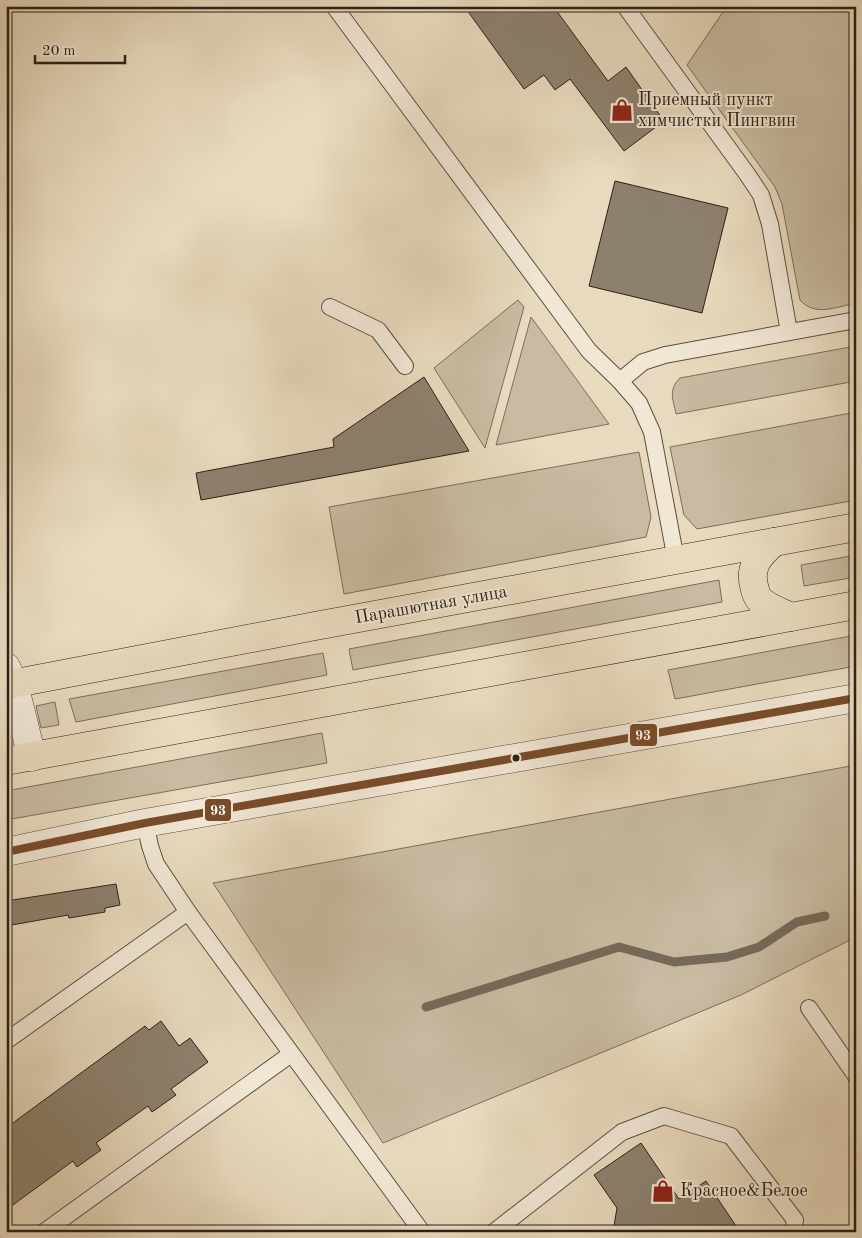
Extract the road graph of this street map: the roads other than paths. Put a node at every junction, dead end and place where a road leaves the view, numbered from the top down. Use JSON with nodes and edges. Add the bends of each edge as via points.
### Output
{"nodes":[{"id":1,"x":334,"y":6,"type":"edge"},
{"id":2,"x":624,"y":6,"type":"edge"},
{"id":3,"x":330,"y":307,"type":"dead end"},
{"id":4,"x":856,"y":320,"type":"edge"},
{"id":5,"x":789,"y":332,"type":"junction"},
{"id":6,"x":405,"y":366,"type":"dead end"},
{"id":7,"x":620,"y":381,"type":"junction"},
{"id":8,"x":856,"y":527,"type":"edge"},
{"id":9,"x":774,"y":542,"type":"junction"},
{"id":10,"x":676,"y":560,"type":"junction"},
{"id":11,"x":856,"y":605,"type":"edge"},
{"id":12,"x":791,"y":617,"type":"junction"},
{"id":13,"x":9,"y":679,"type":"edge"},
{"id":14,"x":856,"y":698,"type":"edge"},
{"id":15,"x":19,"y":759,"type":"edge"},
{"id":16,"x":146,"y":824,"type":"junction"},
{"id":17,"x":6,"y":852,"type":"edge"},
{"id":18,"x":188,"y":912,"type":"junction"},
{"id":19,"x":809,"y":1008,"type":"dead end"},
{"id":20,"x":6,"y":1041,"type":"edge"},
{"id":21,"x":292,"y":1054,"type":"junction"},
{"id":22,"x":856,"y":1076,"type":"edge"},
{"id":23,"x":420,"y":1231,"type":"edge"},
{"id":24,"x":44,"y":1232,"type":"edge"},
{"id":25,"x":494,"y":1232,"type":"edge"},
{"id":26,"x":793,"y":1232,"type":"edge"}],
"edges":[{"from":1,"to":7,"type":"lane","via":[[589,351]]},
{"from":2,"to":5,"type":"lane","via":[[760,195],[770,224]]},
{"from":3,"to":6,"type":"lane","via":[[378,330]]},
{"from":4,"to":5,"type":"lane"},
{"from":5,"to":7,"type":"lane","via":[[665,355],[643,362]]},
{"from":7,"to":10,"type":"lane","via":[[639,402],[652,432]]},
{"from":8,"to":9,"type":"main road","name":"Парашютная улица"},
{"from":9,"to":10,"type":"main road","name":"Парашютная улица"},
{"from":9,"to":12,"type":"main road","via":[[760,554],[753,569],[753,584],[758,599]]},
{"from":10,"to":13,"type":"main road","name":"Парашютная улица"},
{"from":11,"to":12,"type":"main road"},
{"from":12,"to":15,"type":"main road"},
{"from":13,"to":15,"type":"street"},
{"from":14,"to":16,"type":"street"},
{"from":16,"to":17,"type":"street"},
{"from":16,"to":18,"type":"lane","via":[[156,864]]},
{"from":18,"to":20,"type":"lane"},
{"from":18,"to":21,"type":"lane"},
{"from":19,"to":22,"type":"lane"},
{"from":21,"to":23,"type":"lane"},
{"from":21,"to":24,"type":"lane"},
{"from":25,"to":26,"type":"lane","via":[[622,1132],[664,1116],[731,1136],[795,1220]]}]}
